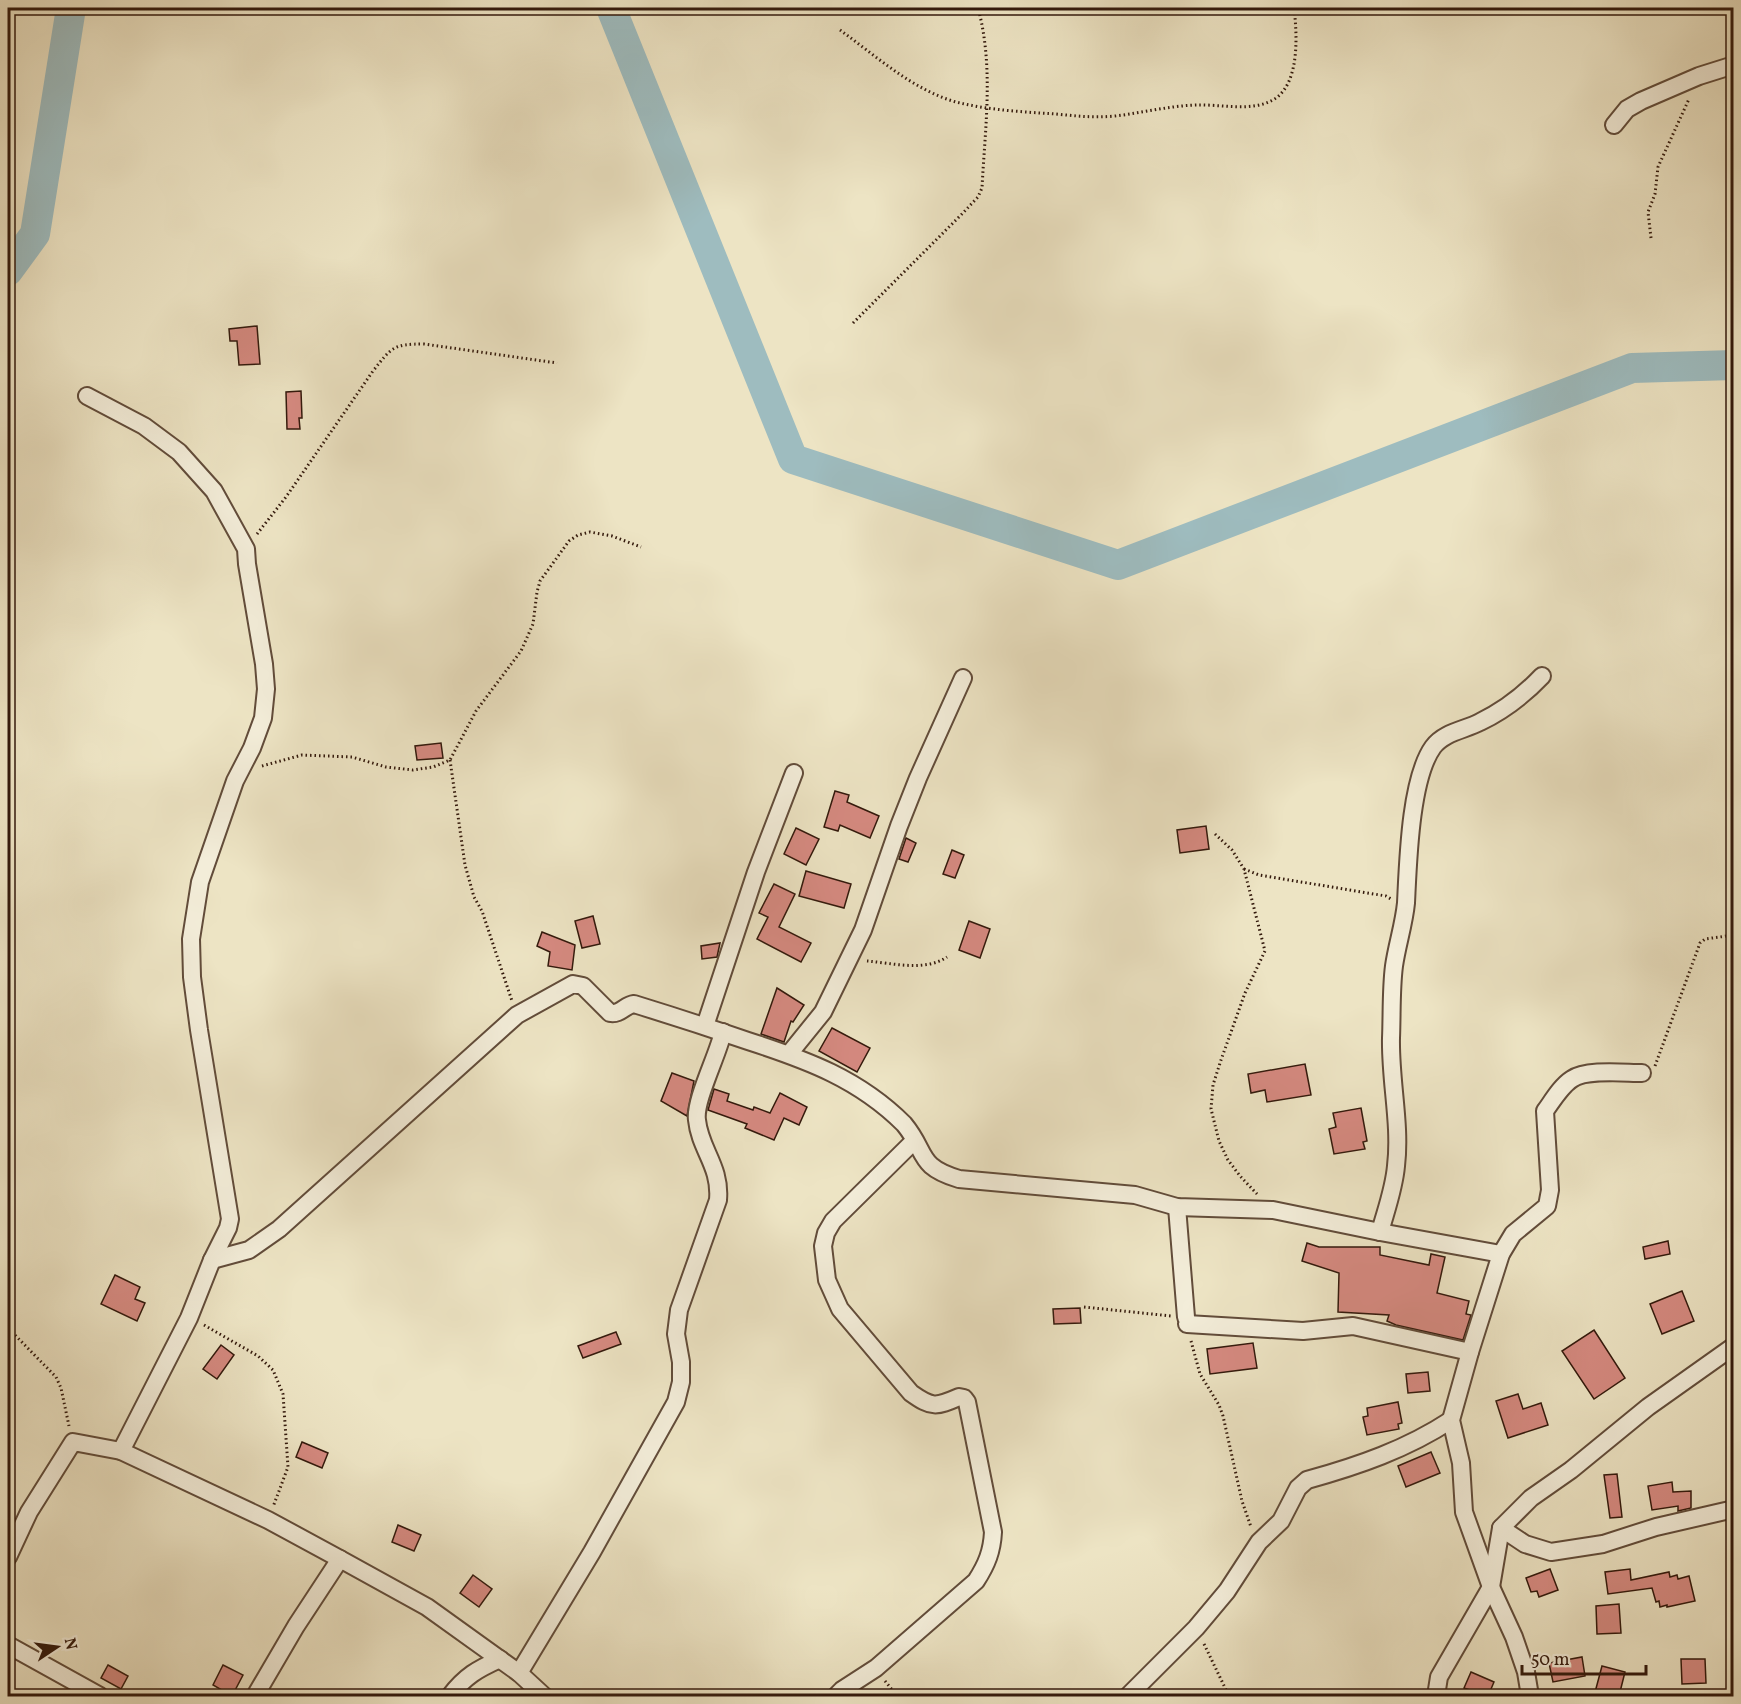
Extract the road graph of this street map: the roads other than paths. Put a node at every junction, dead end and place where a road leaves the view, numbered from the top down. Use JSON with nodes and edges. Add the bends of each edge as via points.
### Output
{"nodes":[{"id":1,"x":1734,"y":65,"type":"edge"},
{"id":2,"x":1614,"y":125,"type":"dead end"},
{"id":3,"x":87,"y":396,"type":"dead end"},
{"id":4,"x":1542,"y":676,"type":"dead end"},
{"id":5,"x":963,"y":678,"type":"dead end"},
{"id":6,"x":794,"y":773,"type":"dead end"},
{"id":7,"x":705,"y":1026,"type":"junction"},
{"id":8,"x":723,"y":1032,"type":"junction"},
{"id":9,"x":789,"y":1054,"type":"junction"},
{"id":10,"x":1642,"y":1073,"type":"road end"},
{"id":11,"x":914,"y":1141,"type":"junction"},
{"id":12,"x":1178,"y":1206,"type":"junction"},
{"id":13,"x":1380,"y":1232,"type":"junction"},
{"id":14,"x":1501,"y":1254,"type":"junction"},
{"id":15,"x":212,"y":1260,"type":"junction"},
{"id":16,"x":1734,"y":1346,"type":"edge"},
{"id":17,"x":1470,"y":1352,"type":"junction"},
{"id":18,"x":1451,"y":1420,"type":"junction"},
{"id":19,"x":121,"y":1451,"type":"junction"},
{"id":20,"x":1734,"y":1509,"type":"edge"},
{"id":21,"x":1501,"y":1528,"type":"junction"},
{"id":22,"x":8,"y":1557,"type":"edge"},
{"id":23,"x":340,"y":1559,"type":"junction"},
{"id":24,"x":1491,"y":1587,"type":"junction"},
{"id":25,"x":8,"y":1646,"type":"edge"},
{"id":26,"x":500,"y":1659,"type":"junction"},
{"id":27,"x":519,"y":1673,"type":"junction"},
{"id":28,"x":100,"y":1696,"type":"edge"},
{"id":29,"x":255,"y":1696,"type":"edge"},
{"id":30,"x":450,"y":1696,"type":"edge"},
{"id":31,"x":544,"y":1696,"type":"edge"},
{"id":32,"x":836,"y":1696,"type":"edge"},
{"id":33,"x":1128,"y":1696,"type":"edge"},
{"id":34,"x":1436,"y":1696,"type":"edge"},
{"id":35,"x":1530,"y":1696,"type":"edge"}],
"edges":[{"from":1,"to":2,"type":"street","via":[[1699,76],[1627,109]]},
{"from":3,"to":15,"type":"street","via":[[144,426],[178,452],[214,491],[246,549],[264,664],[263,718],[235,781],[200,882],[191,939],[197,1020],[230,1219]]},
{"from":4,"to":13,"type":"street","via":[[1521,698],[1499,712],[1445,736],[1424,760],[1417,786],[1405,907],[1394,966],[1391,1042],[1396,1164]]},
{"from":5,"to":9,"type":"street","via":[[914,788],[863,930],[823,1012]]},
{"from":6,"to":7,"type":"street"},
{"from":7,"to":8,"type":"street"},
{"from":7,"to":15,"type":"street","via":[[633,1004],[610,1013],[583,986],[569,985],[517,1015],[279,1229],[249,1250]]},
{"from":8,"to":9,"type":"street"},
{"from":8,"to":27,"type":"street","via":[[696,1120],[716,1172],[718,1200],[679,1310],[676,1334],[681,1382],[676,1402]]},
{"from":9,"to":11,"type":"street","via":[[845,1079],[897,1117]]},
{"from":10,"to":14,"type":"street","via":[[1583,1074],[1567,1083],[1544,1116],[1550,1190],[1547,1206],[1513,1234]]},
{"from":11,"to":12,"type":"street","via":[[931,1167],[959,1179],[1135,1195]]},
{"from":11,"to":32,"type":"street","via":[[829,1227],[823,1246],[827,1280],[840,1309],[911,1393],[933,1406],[959,1396],[967,1402],[993,1532],[992,1549],[976,1581],[876,1668]]},
{"from":12,"to":13,"type":"street","via":[[1273,1210]]},
{"from":12,"to":17,"type":"street","via":[[1186,1320],[1303,1331],[1353,1326]]},
{"from":13,"to":14,"type":"street"},
{"from":14,"to":17,"type":"street"},
{"from":15,"to":19,"type":"street","via":[[189,1318]]},
{"from":16,"to":21,"type":"street","via":[[1531,1498]]},
{"from":17,"to":18,"type":"street"},
{"from":18,"to":24,"type":"street","via":[[1461,1463],[1464,1512]]},
{"from":18,"to":33,"type":"street","via":[[1384,1455],[1305,1482],[1281,1521],[1259,1542],[1227,1591]]},
{"from":19,"to":22,"type":"street","via":[[73,1442],[29,1512]]},
{"from":19,"to":23,"type":"street","via":[[268,1520]]},
{"from":20,"to":21,"type":"street","via":[[1603,1544],[1551,1552],[1525,1544]]},
{"from":21,"to":24,"type":"street"},
{"from":23,"to":26,"type":"street","via":[[427,1607]]},
{"from":23,"to":29,"type":"street"},
{"from":24,"to":34,"type":"street","via":[[1438,1677]]},
{"from":24,"to":35,"type":"street","via":[[1517,1646]]},
{"from":25,"to":28,"type":"street"},
{"from":26,"to":27,"type":"street"},
{"from":26,"to":30,"type":"street","via":[[461,1681]]},
{"from":27,"to":31,"type":"street"}]}
